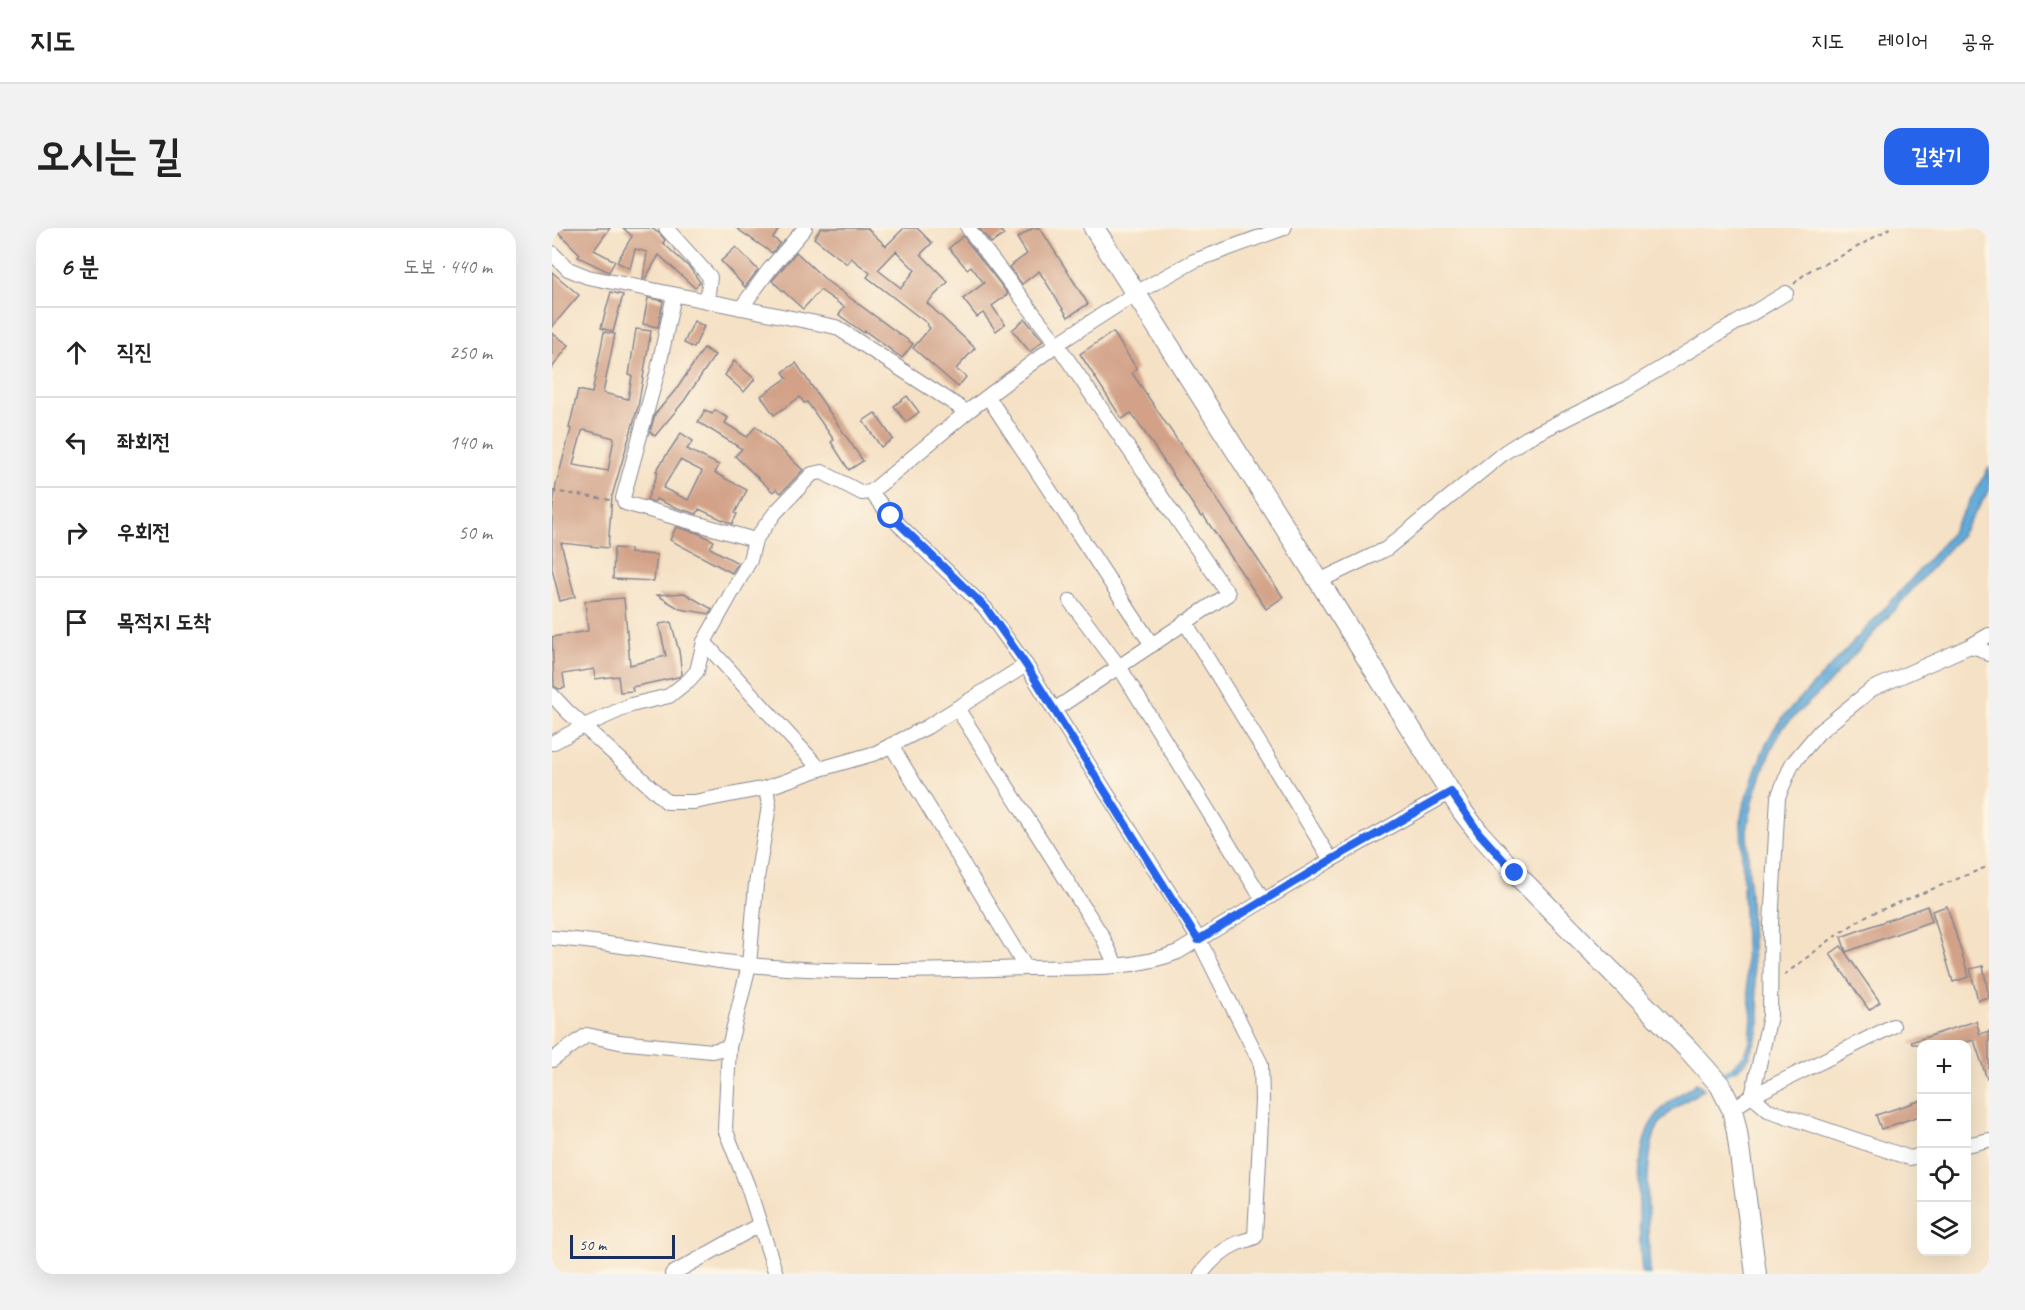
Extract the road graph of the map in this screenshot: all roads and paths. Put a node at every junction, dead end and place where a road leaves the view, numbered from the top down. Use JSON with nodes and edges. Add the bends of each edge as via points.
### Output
{"nodes":[{"id":1,"x":805,"y":228,"type":"edge"},
{"id":2,"x":968,"y":228,"type":"edge"},
{"id":3,"x":1094,"y":228,"type":"edge"},
{"id":4,"x":1284,"y":228,"type":"edge"},
{"id":5,"x":1890,"y":228,"type":"edge"},
{"id":6,"x":669,"y":229,"type":"edge"},
{"id":7,"x":552,"y":253,"type":"edge"},
{"id":8,"x":1136,"y":293,"type":"junction"},
{"id":9,"x":1786,"y":293,"type":"joint"},
{"id":10,"x":675,"y":295,"type":"junction"},
{"id":11,"x":707,"y":301,"type":"junction"},
{"id":12,"x":741,"y":308,"type":"junction"},
{"id":13,"x":1057,"y":344,"type":"junction"},
{"id":14,"x":988,"y":396,"type":"junction"},
{"id":15,"x":967,"y":412,"type":"junction"},
{"id":16,"x":552,"y":491,"type":"edge"},
{"id":17,"x":871,"y":492,"type":"junction"},
{"id":18,"x":626,"y":503,"type":"junction"},
{"id":19,"x":755,"y":540,"type":"junction"},
{"id":20,"x":1319,"y":581,"type":"junction"},
{"id":21,"x":1070,"y":601,"type":"dead end"},
{"id":22,"x":1185,"y":622,"type":"junction"},
{"id":23,"x":1989,"y":635,"type":"edge"},
{"id":24,"x":704,"y":642,"type":"junction"},
{"id":25,"x":1152,"y":645,"type":"junction"},
{"id":26,"x":1970,"y":646,"type":"junction"},
{"id":27,"x":1989,"y":654,"type":"edge"},
{"id":28,"x":1026,"y":665,"type":"junction"},
{"id":29,"x":1120,"y":668,"type":"junction"},
{"id":30,"x":552,"y":695,"type":"edge"},
{"id":31,"x":957,"y":708,"type":"junction"},
{"id":32,"x":1054,"y":710,"type":"junction"},
{"id":33,"x":584,"y":726,"type":"junction"},
{"id":34,"x":552,"y":743,"type":"edge"},
{"id":35,"x":891,"y":745,"type":"junction"},
{"id":36,"x":820,"y":769,"type":"junction"},
{"id":37,"x":766,"y":788,"type":"junction"},
{"id":38,"x":1451,"y":792,"type":"junction"},
{"id":39,"x":1331,"y":860,"type":"junction"},
{"id":40,"x":1989,"y":866,"type":"edge"},
{"id":41,"x":1263,"y":900,"type":"junction"},
{"id":42,"x":552,"y":938,"type":"edge"},
{"id":43,"x":1198,"y":940,"type":"junction"},
{"id":44,"x":749,"y":965,"type":"junction"},
{"id":45,"x":1116,"y":965,"type":"junction"},
{"id":46,"x":1026,"y":968,"type":"junction"},
{"id":47,"x":1771,"y":985,"type":"junction"},
{"id":48,"x":1893,"y":1026,"type":"dead end"},
{"id":49,"x":729,"y":1047,"type":"junction"},
{"id":50,"x":552,"y":1060,"type":"edge"},
{"id":51,"x":1752,"y":1096,"type":"junction"},
{"id":52,"x":1732,"y":1109,"type":"junction"},
{"id":53,"x":1989,"y":1140,"type":"edge"},
{"id":54,"x":1971,"y":1144,"type":"edge"},
{"id":55,"x":1917,"y":1156,"type":"edge"},
{"id":56,"x":759,"y":1226,"type":"junction"},
{"id":57,"x":672,"y":1274,"type":"edge"},
{"id":58,"x":776,"y":1274,"type":"edge"},
{"id":59,"x":1201,"y":1274,"type":"edge"},
{"id":60,"x":1756,"y":1274,"type":"edge"}],
"edges":[{"from":1,"to":12,"type":"street"},
{"from":2,"to":13,"type":"street"},
{"from":3,"to":8,"type":"street"},
{"from":4,"to":8,"type":"street","via":[[1194,261]]},
{"from":5,"to":9,"type":"path","via":[[1806,272]]},
{"from":6,"to":11,"type":"street","via":[[710,277]]},
{"from":7,"to":10,"type":"street","via":[[568,269],[588,277]]},
{"from":8,"to":13,"type":"street"},
{"from":8,"to":20,"type":"street"},
{"from":9,"to":20,"type":"street","via":[[1626,389],[1527,438],[1386,549]]},
{"from":10,"to":11,"type":"street"},
{"from":10,"to":18,"type":"street","via":[[623,498]]},
{"from":11,"to":12,"type":"street"},
{"from":12,"to":15,"type":"street","via":[[836,327]]},
{"from":13,"to":14,"type":"street"},
{"from":13,"to":22,"type":"street","via":[[1228,594]]},
{"from":14,"to":15,"type":"street"},
{"from":14,"to":25,"type":"street"},
{"from":15,"to":17,"type":"street"},
{"from":16,"to":18,"type":"path"},
{"from":17,"to":19,"type":"street","via":[[862,493],[822,472],[812,474]]},
{"from":17,"to":28,"type":"street","via":[[986,608]]},
{"from":18,"to":19,"type":"street"},
{"from":19,"to":24,"type":"street","via":[[750,560]]},
{"from":20,"to":38,"type":"street"},
{"from":21,"to":29,"type":"street"},
{"from":22,"to":25,"type":"street"},
{"from":22,"to":39,"type":"street"},
{"from":23,"to":26,"type":"street"},
{"from":24,"to":33,"type":"street","via":[[697,670],[681,688],[669,696],[631,705]]},
{"from":24,"to":36,"type":"street"},
{"from":25,"to":29,"type":"street"},
{"from":26,"to":27,"type":"street"},
{"from":26,"to":47,"type":"street","via":[[1872,689],[1819,732],[1792,764],[1778,797]]},
{"from":28,"to":31,"type":"street"},
{"from":28,"to":32,"type":"street"},
{"from":29,"to":32,"type":"street"},
{"from":29,"to":41,"type":"street"},
{"from":30,"to":33,"type":"street"},
{"from":31,"to":35,"type":"street"},
{"from":31,"to":45,"type":"street","via":[[1102,936]]},
{"from":32,"to":43,"type":"street"},
{"from":33,"to":34,"type":"street"},
{"from":33,"to":37,"type":"street","via":[[666,802],[694,802]]},
{"from":35,"to":36,"type":"street"},
{"from":35,"to":46,"type":"street"},
{"from":36,"to":37,"type":"street"},
{"from":37,"to":44,"type":"street","via":[[768,806]]},
{"from":38,"to":39,"type":"street"},
{"from":38,"to":52,"type":"street","via":[[1502,859],[1707,1070]]},
{"from":39,"to":41,"type":"street"},
{"from":40,"to":47,"type":"path","via":[[1866,916]]},
{"from":41,"to":43,"type":"street"},
{"from":42,"to":44,"type":"street"},
{"from":43,"to":45,"type":"street","via":[[1155,961]]},
{"from":43,"to":59,"type":"street","via":[[1257,1053],[1262,1079],[1256,1237],[1229,1248]]},
{"from":44,"to":46,"type":"street","via":[[889,972]]},
{"from":44,"to":49,"type":"street"},
{"from":45,"to":46,"type":"street"},
{"from":47,"to":51,"type":"street","via":[[1770,1016]]},
{"from":48,"to":51,"type":"street"},
{"from":49,"to":50,"type":"street","via":[[712,1051],[587,1035]]},
{"from":49,"to":56,"type":"street","via":[[725,1129]]},
{"from":51,"to":52,"type":"street"},
{"from":51,"to":55,"type":"street","via":[[1768,1110],[1910,1158]]},
{"from":52,"to":60,"type":"street"},
{"from":53,"to":54,"type":"street"},
{"from":56,"to":57,"type":"street"},
{"from":56,"to":58,"type":"street"}]}
